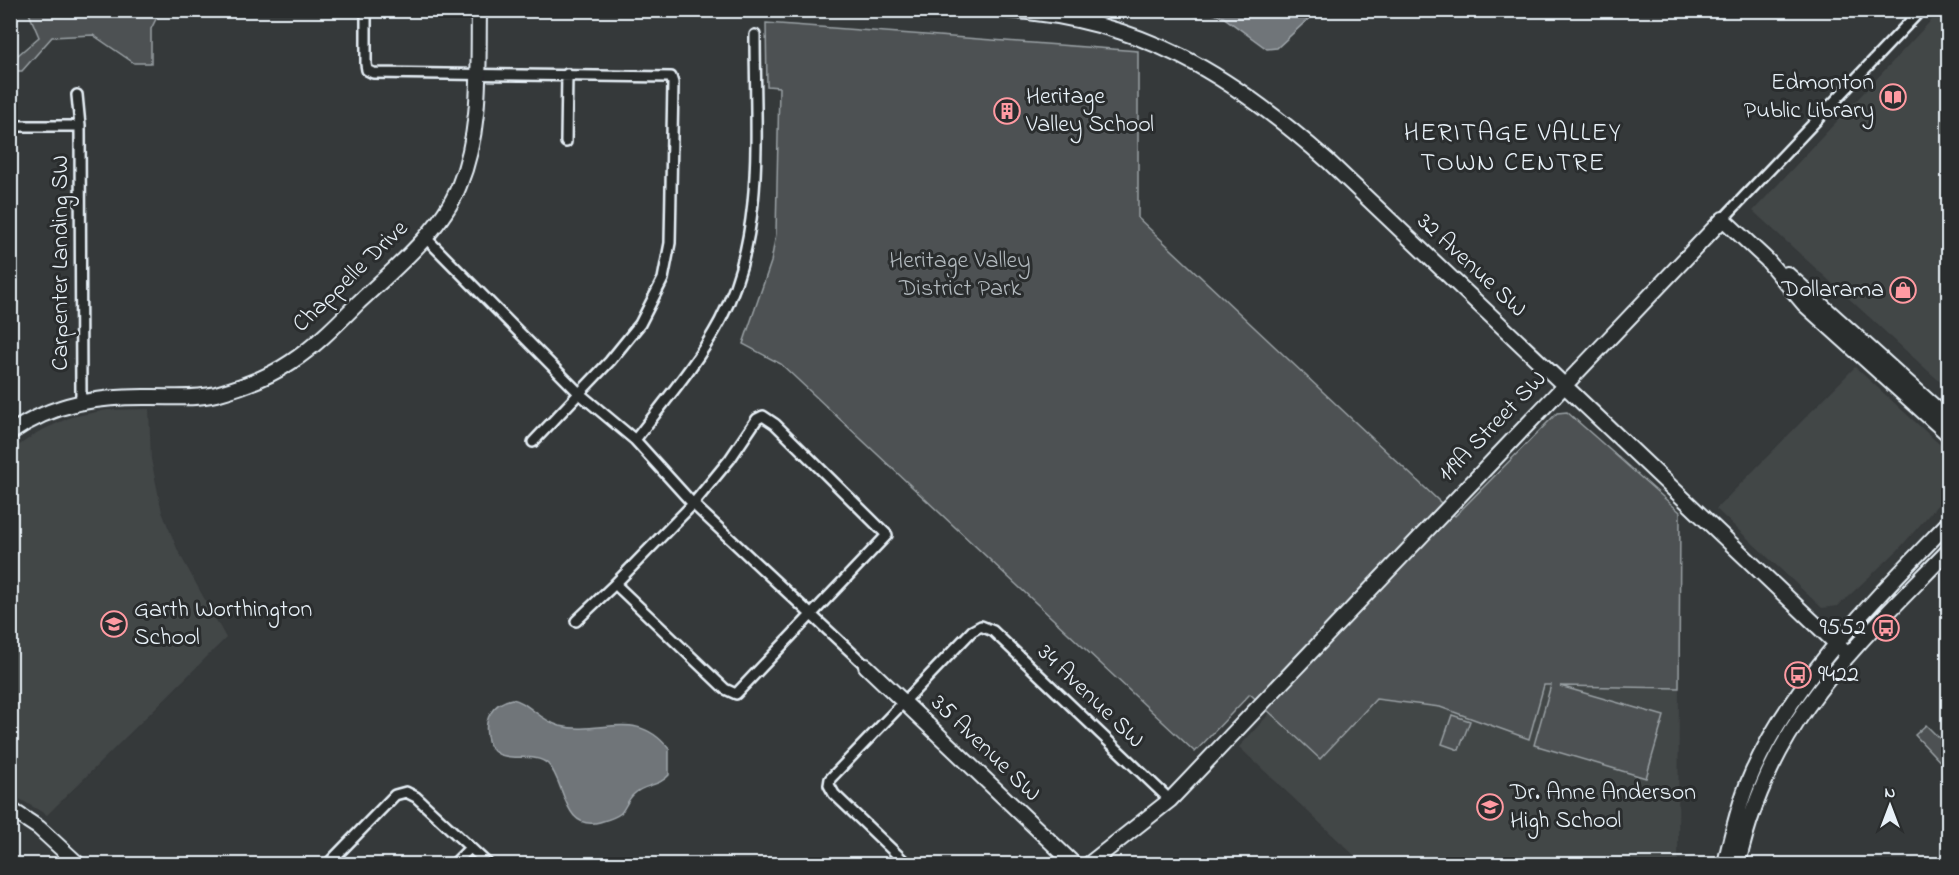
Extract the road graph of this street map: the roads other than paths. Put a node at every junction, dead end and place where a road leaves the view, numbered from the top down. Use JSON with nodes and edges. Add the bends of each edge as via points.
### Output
{"nodes":[{"id":1,"x":366,"y":10,"type":"edge"},
{"id":2,"x":479,"y":10,"type":"edge"},
{"id":3,"x":1006,"y":10,"type":"edge"},
{"id":4,"x":1921,"y":10,"type":"edge"},
{"id":5,"x":755,"y":34,"type":"dead end"},
{"id":6,"x":478,"y":72,"type":"junction"},
{"id":7,"x":567,"y":74,"type":"junction"},
{"id":8,"x":77,"y":95,"type":"dead end"},
{"id":9,"x":10,"y":126,"type":"edge"},
{"id":10,"x":80,"y":126,"type":"junction"},
{"id":11,"x":566,"y":142,"type":"dead end"},
{"id":12,"x":1723,"y":219,"type":"junction"},
{"id":13,"x":425,"y":237,"type":"junction"},
{"id":14,"x":1767,"y":260,"type":"junction"},
{"id":15,"x":1563,"y":385,"type":"junction"},
{"id":16,"x":580,"y":394,"type":"junction"},
{"id":17,"x":81,"y":401,"type":"junction"},
{"id":18,"x":1948,"y":419,"type":"edge"},
{"id":19,"x":10,"y":433,"type":"edge"},
{"id":20,"x":1948,"y":434,"type":"edge"},
{"id":21,"x":635,"y":440,"type":"junction"},
{"id":22,"x":533,"y":442,"type":"dead end"},
{"id":23,"x":693,"y":504,"type":"junction"},
{"id":24,"x":1948,"y":523,"type":"edge"},
{"id":25,"x":1948,"y":540,"type":"edge"},
{"id":26,"x":1948,"y":551,"type":"edge"},
{"id":27,"x":1928,"y":571,"type":"junction"},
{"id":28,"x":615,"y":584,"type":"junction"},
{"id":29,"x":813,"y":614,"type":"junction"},
{"id":30,"x":576,"y":621,"type":"dead end"},
{"id":31,"x":1842,"y":650,"type":"junction"},
{"id":32,"x":866,"y":666,"type":"joint"},
{"id":33,"x":904,"y":702,"type":"junction"},
{"id":34,"x":1170,"y":800,"type":"junction"},
{"id":35,"x":10,"y":809,"type":"edge"},
{"id":36,"x":470,"y":848,"type":"junction"},
{"id":37,"x":78,"y":864,"type":"edge"},
{"id":38,"x":328,"y":864,"type":"edge"},
{"id":39,"x":454,"y":864,"type":"edge"},
{"id":40,"x":488,"y":864,"type":"edge"},
{"id":41,"x":907,"y":864,"type":"edge"},
{"id":42,"x":1074,"y":864,"type":"edge"},
{"id":43,"x":1089,"y":864,"type":"edge"},
{"id":44,"x":1725,"y":864,"type":"edge"},
{"id":45,"x":1738,"y":864,"type":"edge"}],
"edges":[{"from":1,"to":6,"type":"street","via":[[367,70]]},
{"from":2,"to":6,"type":"street","name":"Chappelle Drive"},
{"from":3,"to":15,"type":"street","name":"32 Avenue SW","via":[[1067,18],[1135,36],[1185,57],[1243,91],[1328,161]]},
{"from":4,"to":12,"type":"street","name":"119A Street SW"},
{"from":5,"to":21,"type":"street","via":[[755,162],[747,251],[720,321]]},
{"from":6,"to":7,"type":"street"},
{"from":6,"to":13,"type":"street","name":"Chappelle Drive","via":[[477,117],[459,187]]},
{"from":7,"to":11,"type":"street"},
{"from":7,"to":16,"type":"street","via":[[666,75],[674,83],[670,243],[663,279],[640,324]]},
{"from":8,"to":10,"type":"street","name":"Carpenter Landing SW"},
{"from":9,"to":10,"type":"street","name":"Carpenter Landing SW"},
{"from":10,"to":17,"type":"street","name":"Carpenter Landing SW"},
{"from":12,"to":14,"type":"street"},
{"from":12,"to":15,"type":"street","name":"119A Street SW"},
{"from":13,"to":16,"type":"street"},
{"from":13,"to":17,"type":"street","name":"Chappelle Drive","via":[[318,343],[290,364],[253,382],[195,397],[106,397]]},
{"from":14,"to":18,"type":"street","via":[[1798,282]]},
{"from":14,"to":20,"type":"street","via":[[1804,304]]},
{"from":15,"to":31,"type":"street","name":"32 Avenue SW"},
{"from":15,"to":34,"type":"street","name":"119A Street SW"},
{"from":16,"to":21,"type":"street"},
{"from":16,"to":22,"type":"street"},
{"from":17,"to":19,"type":"street","name":"Chappelle Drive","via":[[42,414]]},
{"from":21,"to":23,"type":"street"},
{"from":23,"to":28,"type":"street"},
{"from":23,"to":29,"type":"street"},
{"from":23,"to":29,"type":"street","via":[[757,419],[769,418],[887,535]]},
{"from":24,"to":31,"type":"street"},
{"from":25,"to":27,"type":"street"},
{"from":26,"to":27,"type":"street"},
{"from":27,"to":31,"type":"street"},
{"from":28,"to":29,"type":"street","via":[[725,689],[736,694]]},
{"from":28,"to":30,"type":"street"},
{"from":29,"to":32,"type":"street"},
{"from":31,"to":44,"type":"street","via":[[1793,699],[1767,741],[1746,786]]},
{"from":31,"to":45,"type":"street","via":[[1774,762],[1749,822]]},
{"from":32,"to":33,"type":"street","name":"35 Avenue SW"},
{"from":33,"to":34,"type":"street","name":"34 Avenue SW","via":[[981,626],[993,631]]},
{"from":33,"to":41,"type":"street","via":[[832,777],[829,785]]},
{"from":33,"to":42,"type":"street","name":"35 Avenue SW"},
{"from":34,"to":43,"type":"street","name":"119A Street SW"},
{"from":35,"to":37,"type":"street","via":[[39,828]]},
{"from":36,"to":38,"type":"street","via":[[406,792],[395,795]]},
{"from":36,"to":39,"type":"street"},
{"from":36,"to":40,"type":"street"}]}
